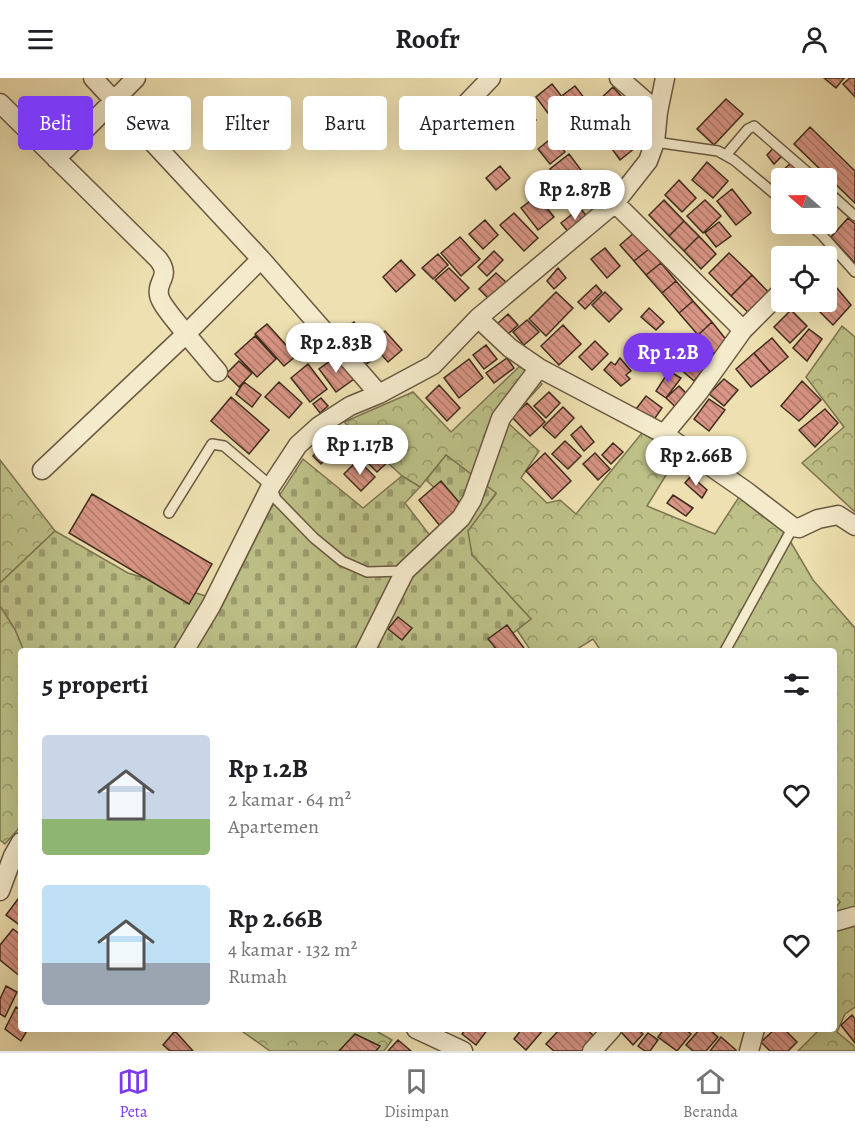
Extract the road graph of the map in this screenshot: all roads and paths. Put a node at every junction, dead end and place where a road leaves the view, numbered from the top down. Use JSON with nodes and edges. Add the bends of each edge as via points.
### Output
{"nodes":[{"id":1,"x":93,"y":78,"type":"edge"},
{"id":2,"x":136,"y":78,"type":"edge"},
{"id":3,"x":491,"y":78,"type":"edge"},
{"id":4,"x":618,"y":78,"type":"edge"},
{"id":5,"x":665,"y":78,"type":"edge"},
{"id":6,"x":111,"y":96,"type":"edge"},
{"id":7,"x":119,"y":96,"type":"edge"},
{"id":8,"x":474,"y":96,"type":"edge"},
{"id":9,"x":0,"y":103,"type":"edge"},
{"id":10,"x":105,"y":110,"type":"edge"},
{"id":11,"x":658,"y":112,"type":"junction"},
{"id":12,"x":655,"y":142,"type":"junction"},
{"id":13,"x":161,"y":150,"type":"edge"},
{"id":14,"x":726,"y":155,"type":"junction"},
{"id":15,"x":56,"y":159,"type":"junction"},
{"id":16,"x":802,"y":168,"type":"edge"},
{"id":17,"x":771,"y":191,"type":"edge"},
{"id":18,"x":837,"y":200,"type":"edge"},
{"id":19,"x":615,"y":203,"type":"junction"},
{"id":20,"x":855,"y":216,"type":"edge"},
{"id":21,"x":821,"y":234,"type":"edge"},
{"id":22,"x":261,"y":259,"type":"junction"},
{"id":23,"x":855,"y":272,"type":"edge"},
{"id":24,"x":771,"y":302,"type":"edge"},
{"id":25,"x":478,"y":318,"type":"junction"},
{"id":26,"x":743,"y":330,"type":"junction"},
{"id":27,"x":186,"y":334,"type":"junction"},
{"id":28,"x":539,"y":368,"type":"junction"},
{"id":29,"x":218,"y":372,"type":"dead end"},
{"id":30,"x":379,"y":393,"type":"junction"},
{"id":31,"x":664,"y":434,"type":"junction"},
{"id":32,"x":42,"y":470,"type":"dead end"},
{"id":33,"x":271,"y":486,"type":"junction"},
{"id":34,"x":170,"y":513,"type":"dead end"},
{"id":35,"x":855,"y":525,"type":"edge"},
{"id":36,"x":793,"y":527,"type":"junction"},
{"id":37,"x":405,"y":571,"type":"junction"},
{"id":38,"x":186,"y":648,"type":"edge"},
{"id":39,"x":366,"y":648,"type":"edge"},
{"id":40,"x":727,"y":648,"type":"edge"},
{"id":41,"x":14,"y":852,"type":"edge"},
{"id":42,"x":0,"y":891,"type":"edge"},
{"id":43,"x":855,"y":916,"type":"edge"},
{"id":44,"x":837,"y":921,"type":"edge"},
{"id":45,"x":428,"y":1032,"type":"edge"},
{"id":46,"x":609,"y":1032,"type":"edge"},
{"id":47,"x":754,"y":1032,"type":"edge"},
{"id":48,"x":463,"y":1051,"type":"edge"},
{"id":49,"x":592,"y":1051,"type":"edge"},
{"id":50,"x":749,"y":1051,"type":"edge"}],
"edges":[{"from":1,"to":6,"type":"street"},
{"from":2,"to":7,"type":"street"},
{"from":3,"to":8,"type":"street"},
{"from":4,"to":11,"type":"street"},
{"from":5,"to":11,"type":"street"},
{"from":9,"to":15,"type":"street"},
{"from":10,"to":15,"type":"street"},
{"from":11,"to":12,"type":"street"},
{"from":12,"to":14,"type":"lane"},
{"from":12,"to":19,"type":"street","via":[[648,161]]},
{"from":13,"to":22,"type":"street"},
{"from":14,"to":16,"type":"lane","via":[[754,126]]},
{"from":14,"to":17,"type":"lane"},
{"from":15,"to":27,"type":"street","via":[[164,266],[159,296]]},
{"from":18,"to":20,"type":"lane"},
{"from":19,"to":25,"type":"street"},
{"from":19,"to":26,"type":"street"},
{"from":21,"to":23,"type":"lane"},
{"from":22,"to":27,"type":"street"},
{"from":22,"to":30,"type":"street"},
{"from":24,"to":26,"type":"street"},
{"from":25,"to":28,"type":"street"},
{"from":25,"to":30,"type":"street","via":[[433,365]]},
{"from":26,"to":31,"type":"street"},
{"from":27,"to":29,"type":"street"},
{"from":27,"to":32,"type":"street"},
{"from":28,"to":31,"type":"street"},
{"from":28,"to":37,"type":"street","via":[[501,417],[472,500],[460,518]]},
{"from":30,"to":33,"type":"street","via":[[319,426],[298,445]]},
{"from":31,"to":36,"type":"street"},
{"from":33,"to":34,"type":"lane","via":[[224,446],[212,444]]},
{"from":33,"to":37,"type":"lane","via":[[276,499],[342,561],[367,572]]},
{"from":33,"to":38,"type":"street"},
{"from":35,"to":36,"type":"street","via":[[838,515]]},
{"from":36,"to":40,"type":"lane"},
{"from":37,"to":39,"type":"street"},
{"from":41,"to":42,"type":"street"},
{"from":43,"to":44,"type":"street"},
{"from":45,"to":48,"type":"street"},
{"from":46,"to":49,"type":"street"},
{"from":47,"to":50,"type":"street"}]}
